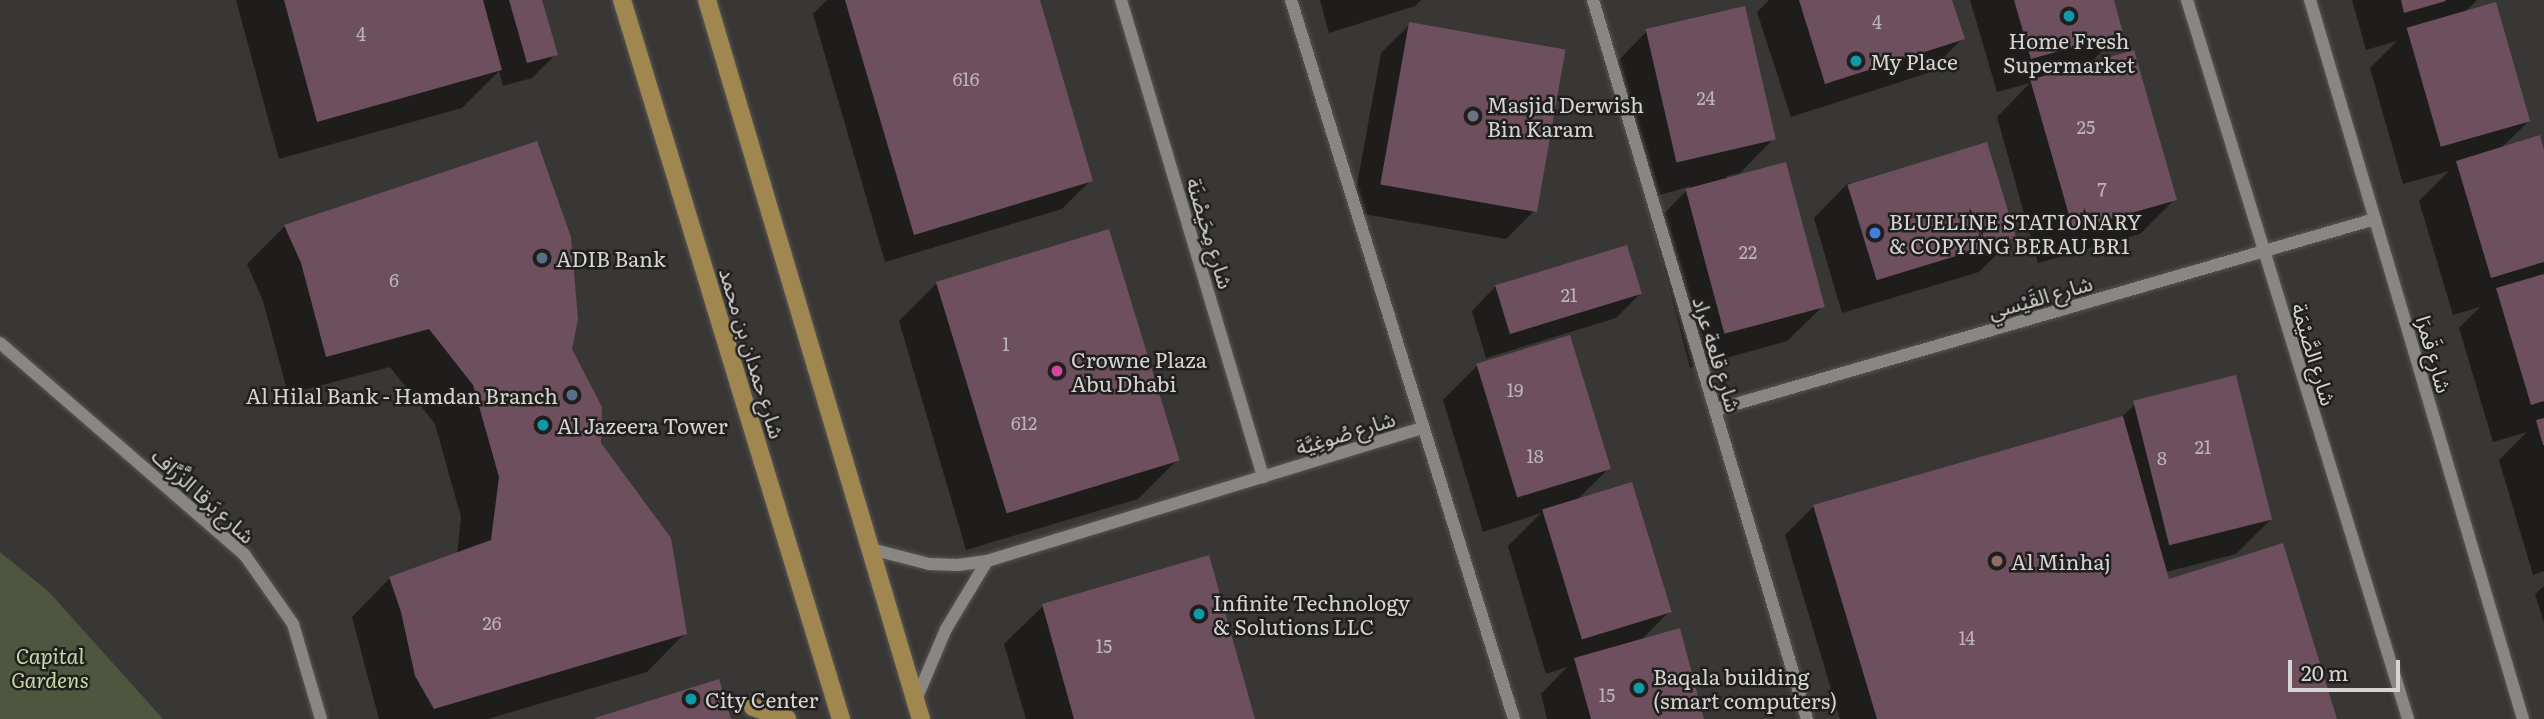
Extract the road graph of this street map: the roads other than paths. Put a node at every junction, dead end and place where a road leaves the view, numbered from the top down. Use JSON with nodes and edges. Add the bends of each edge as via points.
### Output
{"nodes":[{"id":1,"x":622,"y":0,"type":"edge"},
{"id":2,"x":707,"y":0,"type":"edge"},
{"id":3,"x":1121,"y":0,"type":"edge"},
{"id":4,"x":1291,"y":0,"type":"edge"},
{"id":5,"x":1593,"y":0,"type":"edge"},
{"id":6,"x":2187,"y":0,"type":"edge"},
{"id":7,"x":2310,"y":0,"type":"edge"},
{"id":8,"x":2375,"y":219,"type":"junction"},
{"id":9,"x":2263,"y":251,"type":"junction"},
{"id":10,"x":0,"y":342,"type":"edge"},
{"id":11,"x":1715,"y":410,"type":"junction"},
{"id":12,"x":1422,"y":428,"type":"junction"},
{"id":13,"x":1264,"y":477,"type":"junction"},
{"id":14,"x":871,"y":549,"type":"junction"},
{"id":15,"x":987,"y":561,"type":"junction"},
{"id":16,"x":753,"y":707,"type":"dead end"},
{"id":17,"x":918,"y":711,"type":"edge"},
{"id":18,"x":321,"y":719,"type":"edge"},
{"id":19,"x":787,"y":719,"type":"edge"},
{"id":20,"x":841,"y":719,"type":"edge"},
{"id":21,"x":1514,"y":719,"type":"edge"},
{"id":22,"x":1807,"y":719,"type":"edge"},
{"id":23,"x":2408,"y":719,"type":"edge"},
{"id":24,"x":2523,"y":719,"type":"edge"}],
"edges":[{"from":1,"to":20,"type":"main road","name":"شارع حمدان بن محمد"},
{"from":2,"to":14,"type":"main road"},
{"from":3,"to":13,"type":"street","name":"شارع مِحَيصْنَة"},
{"from":4,"to":12,"type":"street"},
{"from":5,"to":11,"type":"street","name":"شارع قلعة عراد"},
{"from":6,"to":9,"type":"street","name":"شارع الصَّيْمَة"},
{"from":7,"to":8,"type":"street","name":"شارع قَمرَا"},
{"from":8,"to":9,"type":"street","name":"شارع القَيْسي"},
{"from":8,"to":24,"type":"street","name":"شارع قَمرَا"},
{"from":9,"to":11,"type":"street","name":"شارع القَيْسي"},
{"from":9,"to":23,"type":"street","name":"شارع الصَّيْمَة"},
{"from":10,"to":18,"type":"street","name":"شارع بَرقا الزَّرَّاف","via":[[244,554],[293,624]]},
{"from":11,"to":22,"type":"street","name":"شارع قلعة عراد"},
{"from":12,"to":13,"type":"street","name":"شارع صُوغِيَّة"},
{"from":12,"to":21,"type":"street","name":"شارع صُوغِيَّة"},
{"from":13,"to":15,"type":"street","name":"شارع صُوغِيَّة"},
{"from":14,"to":15,"type":"street","name":"شارع صُوغِيَّة","via":[[929,564]]},
{"from":14,"to":17,"type":"main road"},
{"from":15,"to":17,"type":"street","via":[[946,629]]},
{"from":16,"to":19,"type":"main road"}]}
